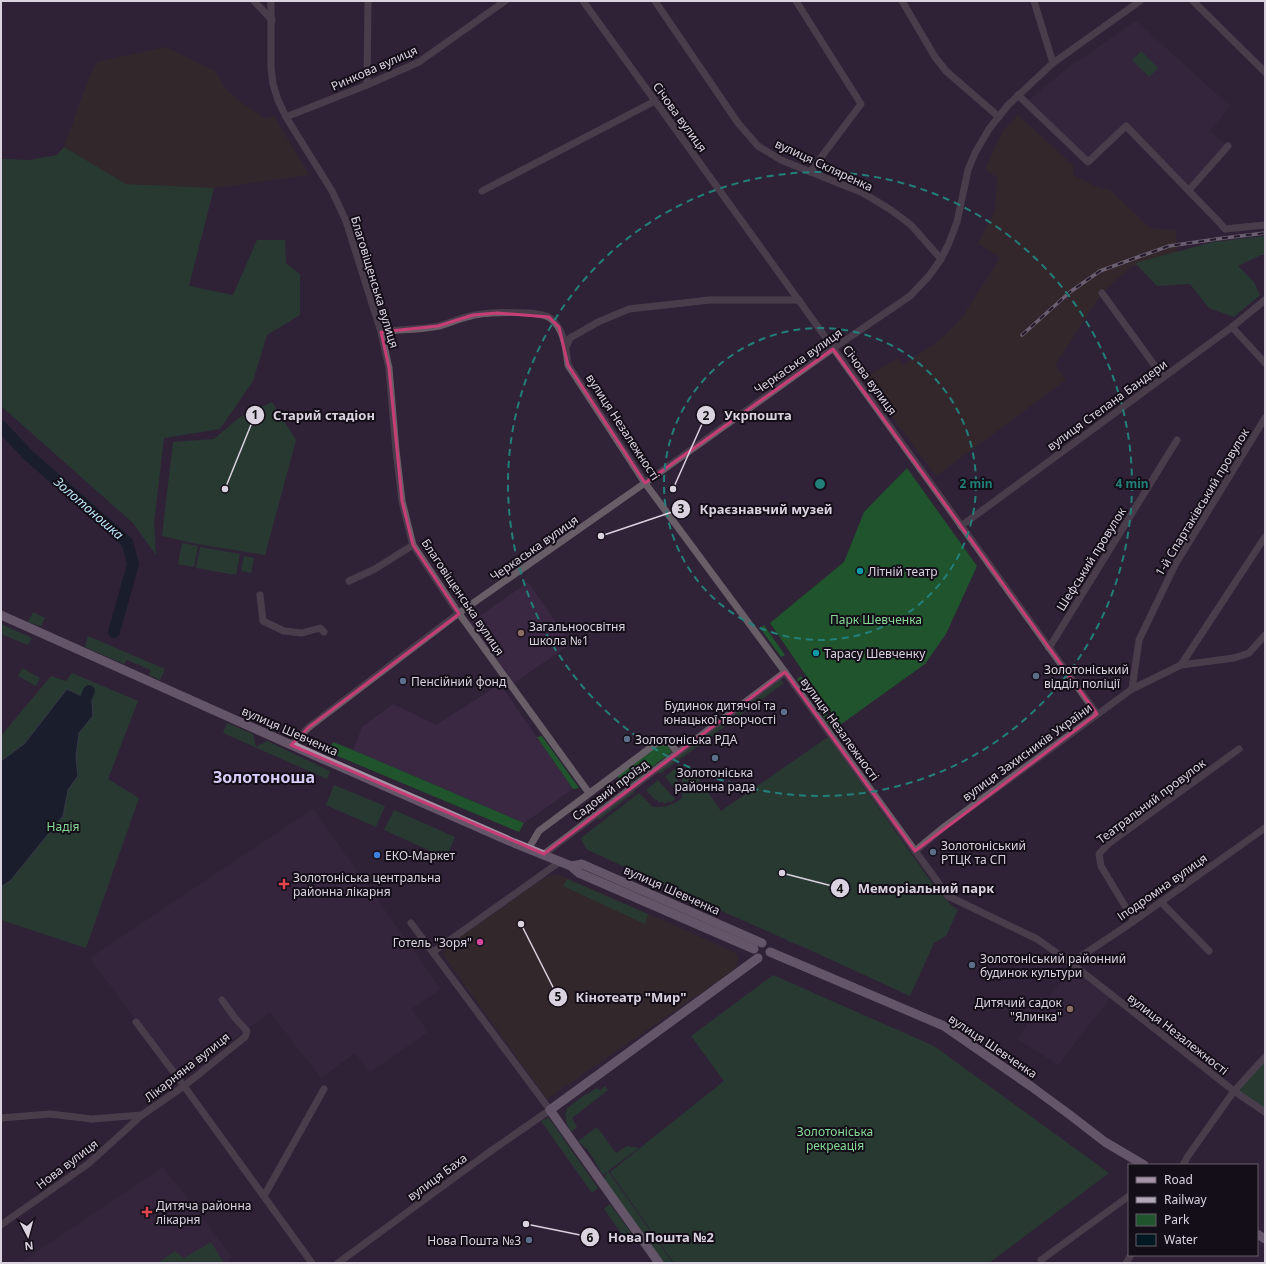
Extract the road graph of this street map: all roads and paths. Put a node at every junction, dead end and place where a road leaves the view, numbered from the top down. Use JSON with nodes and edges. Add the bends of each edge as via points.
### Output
{"nodes":[{"id":1,"x":254,"y":1,"type":"edge"},
{"id":2,"x":271,"y":1,"type":"edge"},
{"id":3,"x":368,"y":1,"type":"edge"},
{"id":4,"x":505,"y":1,"type":"edge"},
{"id":5,"x":583,"y":1,"type":"edge"},
{"id":6,"x":655,"y":1,"type":"edge"},
{"id":7,"x":796,"y":1,"type":"edge"},
{"id":8,"x":902,"y":1,"type":"edge"},
{"id":9,"x":1034,"y":1,"type":"edge"},
{"id":10,"x":1140,"y":1,"type":"edge"},
{"id":11,"x":1193,"y":1,"type":"edge"},
{"id":12,"x":272,"y":20,"type":"junction"},
{"id":13,"x":1053,"y":63,"type":"junction"},
{"id":14,"x":1265,"y":72,"type":"edge"},
{"id":15,"x":367,"y":85,"type":"junction"},
{"id":16,"x":1018,"y":95,"type":"junction"},
{"id":17,"x":655,"y":101,"type":"junction"},
{"id":18,"x":286,"y":117,"type":"junction"},
{"id":19,"x":999,"y":117,"type":"junction"},
{"id":20,"x":1228,"y":146,"type":"dead end"},
{"id":21,"x":810,"y":172,"type":"junction"},
{"id":22,"x":1189,"y":190,"type":"junction"},
{"id":23,"x":482,"y":191,"type":"dead end"},
{"id":24,"x":1265,"y":225,"type":"edge"},
{"id":25,"x":941,"y":259,"type":"junction"},
{"id":26,"x":1102,"y":294,"type":"dead end"},
{"id":27,"x":798,"y":300,"type":"junction"},
{"id":28,"x":1265,"y":300,"type":"edge"},
{"id":29,"x":1232,"y":327,"type":"junction"},
{"id":30,"x":381,"y":332,"type":"junction"},
{"id":31,"x":566,"y":348,"type":"junction"},
{"id":32,"x":833,"y":349,"type":"junction"},
{"id":33,"x":1265,"y":363,"type":"edge"},
{"id":34,"x":1163,"y":377,"type":"junction"},
{"id":35,"x":1265,"y":418,"type":"edge"},
{"id":36,"x":1177,"y":440,"type":"dead end"},
{"id":37,"x":645,"y":483,"type":"junction"},
{"id":38,"x":961,"y":526,"type":"junction"},
{"id":39,"x":1265,"y":537,"type":"edge"},
{"id":40,"x":413,"y":545,"type":"junction"},
{"id":41,"x":349,"y":581,"type":"dead end"},
{"id":42,"x":260,"y":595,"type":"dead end"},
{"id":43,"x":459,"y":613,"type":"junction"},
{"id":44,"x":1,"y":615,"type":"edge"},
{"id":45,"x":324,"y":632,"type":"dead end"},
{"id":46,"x":1265,"y":635,"type":"edge"},
{"id":47,"x":1049,"y":648,"type":"junction"},
{"id":48,"x":1181,"y":665,"type":"junction"},
{"id":49,"x":785,"y":672,"type":"junction"},
{"id":50,"x":1132,"y":689,"type":"junction"},
{"id":51,"x":1097,"y":714,"type":"junction"},
{"id":52,"x":291,"y":745,"type":"junction"},
{"id":53,"x":1239,"y":748,"type":"dead end"},
{"id":54,"x":678,"y":753,"type":"junction"},
{"id":55,"x":589,"y":794,"type":"junction"},
{"id":56,"x":1265,"y":828,"type":"edge"},
{"id":57,"x":529,"y":848,"type":"junction"},
{"id":58,"x":915,"y":851,"type":"junction"},
{"id":59,"x":544,"y":854,"type":"junction"},
{"id":60,"x":561,"y":861,"type":"junction"},
{"id":61,"x":571,"y":866,"type":"junction"},
{"id":62,"x":1161,"y":902,"type":"junction"},
{"id":63,"x":1134,"y":920,"type":"junction"},
{"id":64,"x":412,"y":923,"type":"dead end"},
{"id":65,"x":762,"y":943,"type":"junction"},
{"id":66,"x":754,"y":949,"type":"junction"},
{"id":67,"x":1209,"y":951,"type":"dead end"},
{"id":68,"x":433,"y":952,"type":"junction"},
{"id":69,"x":770,"y":952,"type":"junction"},
{"id":70,"x":758,"y":958,"type":"junction"},
{"id":71,"x":1071,"y":963,"type":"junction"},
{"id":72,"x":222,"y":1000,"type":"dead end"},
{"id":73,"x":136,"y":1022,"type":"dead end"},
{"id":74,"x":1265,"y":1057,"type":"edge"},
{"id":75,"x":184,"y":1086,"type":"junction"},
{"id":76,"x":324,"y":1089,"type":"dead end"},
{"id":77,"x":1234,"y":1092,"type":"junction"},
{"id":78,"x":550,"y":1110,"type":"junction"},
{"id":79,"x":1265,"y":1112,"type":"edge"},
{"id":80,"x":142,"y":1115,"type":"junction"},
{"id":81,"x":1,"y":1118,"type":"edge"},
{"id":82,"x":1142,"y":1164,"type":"edge"},
{"id":83,"x":1184,"y":1164,"type":"edge"},
{"id":84,"x":264,"y":1196,"type":"junction"},
{"id":85,"x":1128,"y":1197,"type":"edge"},
{"id":86,"x":1,"y":1225,"type":"edge"},
{"id":87,"x":1041,"y":1260,"type":"dead end"},
{"id":88,"x":312,"y":1263,"type":"edge"},
{"id":89,"x":338,"y":1263,"type":"edge"},
{"id":90,"x":659,"y":1263,"type":"edge"}],
"edges":[{"from":1,"to":12,"type":"street"},
{"from":2,"to":12,"type":"street","name":"Благовіщенська вулиця"},
{"from":3,"to":15,"type":"street"},
{"from":4,"to":15,"type":"street","name":"Ринкова вулиця","via":[[419,62]]},
{"from":5,"to":17,"type":"street","name":"Січова вулиця"},
{"from":6,"to":21,"type":"street","name":"вулиця Скляренка","via":[[738,123],[758,146],[781,160]]},
{"from":7,"to":21,"type":"street","via":[[862,104]]},
{"from":8,"to":19,"type":"street","via":[[946,71]]},
{"from":9,"to":13,"type":"street"},
{"from":10,"to":13,"type":"street","name":"Черкаська вулиця"},
{"from":11,"to":14,"type":"street"},
{"from":12,"to":18,"type":"street","name":"Благовіщенська вулиця","via":[[273,84]]},
{"from":13,"to":16,"type":"street","name":"Черкаська вулиця"},
{"from":15,"to":18,"type":"street","name":"Ринкова вулиця"},
{"from":16,"to":19,"type":"street","name":"Черкаська вулиця"},
{"from":16,"to":22,"type":"street","via":[[1088,162],[1126,126]]},
{"from":17,"to":23,"type":"street"},
{"from":17,"to":27,"type":"street","name":"Січова вулиця"},
{"from":18,"to":30,"type":"street","name":"Благовіщенська вулиця","via":[[332,191],[346,221]]},
{"from":19,"to":25,"type":"street","name":"Черкаська вулиця","via":[[989,129],[968,170],[957,222]]},
{"from":20,"to":22,"type":"street"},
{"from":21,"to":25,"type":"street","name":"вулиця Скляренка","via":[[863,193],[891,210],[911,226]]},
{"from":22,"to":24,"type":"street","via":[[1225,229]]},
{"from":25,"to":32,"type":"street","name":"Черкаська вулиця","via":[[910,296]]},
{"from":26,"to":34,"type":"street"},
{"from":27,"to":31,"type":"street","via":[[710,300],[629,310],[598,322],[570,338]]},
{"from":27,"to":32,"type":"street","name":"Січова вулиця"},
{"from":28,"to":29,"type":"street","name":"вулиця Степана Бандери"},
{"from":29,"to":33,"type":"street"},
{"from":29,"to":34,"type":"street","name":"вулиця Степана Бандери"},
{"from":30,"to":31,"type":"street","name":"вулиця Незалежності","via":[[438,326],[473,315],[535,314],[548,317],[558,325]]},
{"from":30,"to":40,"type":"street","name":"Благовіщенська вулиця","via":[[389,368],[401,495]]},
{"from":31,"to":37,"type":"street","name":"вулиця Незалежності","via":[[568,365]]},
{"from":32,"to":37,"type":"street","name":"Черкаська вулиця"},
{"from":32,"to":38,"type":"street","name":"Січова вулиця"},
{"from":34,"to":38,"type":"street","name":"вулиця Степана Бандери"},
{"from":35,"to":50,"type":"street","name":"1-й Спартаківський провулок","via":[[1175,565],[1139,640]]},
{"from":36,"to":47,"type":"street","name":"Шефський провулок"},
{"from":37,"to":43,"type":"street","name":"Черкаська вулиця"},
{"from":37,"to":49,"type":"street","name":"вулиця Незалежності"},
{"from":38,"to":47,"type":"street","name":"Січова вулиця"},
{"from":39,"to":48,"type":"street"},
{"from":40,"to":41,"type":"street","via":[[375,569]]},
{"from":40,"to":43,"type":"street","name":"Благовіщенська вулиця"},
{"from":42,"to":45,"type":"street","via":[[264,621],[284,631],[302,633],[320,628]]},
{"from":43,"to":52,"type":"street","name":"Черкаська вулиця","via":[[309,727]]},
{"from":43,"to":55,"type":"street","name":"Благовіщенська вулиця"},
{"from":44,"to":52,"type":"main road","name":"вулиця Шевченка"},
{"from":46,"to":48,"type":"street","name":"вулиця Захисників України","via":[[1244,655]]},
{"from":47,"to":51,"type":"street","name":"Січова вулиця"},
{"from":48,"to":50,"type":"street","name":"вулиця Захисників України"},
{"from":49,"to":54,"type":"street","name":"Садовий проїзд"},
{"from":49,"to":58,"type":"street","name":"вулиця Незалежності"},
{"from":50,"to":51,"type":"street","name":"вулиця Захисників України"},
{"from":51,"to":58,"type":"street","name":"вулиця Захисників України"},
{"from":52,"to":57,"type":"main road","name":"вулиця Шевченка"},
{"from":53,"to":63,"type":"street","name":"Театральний провулок","via":[[1108,844],[1099,854],[1101,866]]},
{"from":54,"to":55,"type":"street","via":[[669,742],[658,742]]},
{"from":54,"to":59,"type":"street","name":"Садовий проїзд"},
{"from":55,"to":57,"type":"street","via":[[539,831]]},
{"from":56,"to":62,"type":"street","name":"Іподромна вулиця"},
{"from":57,"to":59,"type":"main road","name":"вулиця Шевченка"},
{"from":58,"to":71,"type":"street","name":"вулиця Незалежності","via":[[948,896],[1037,939]]},
{"from":59,"to":60,"type":"main road","name":"вулиця Шевченка"},
{"from":60,"to":61,"type":"main road","name":"вулиця Шевченка"},
{"from":60,"to":68,"type":"street"},
{"from":61,"to":65,"type":"main road","name":"вулиця Шевченка","via":[[582,864]]},
{"from":61,"to":66,"type":"main road","name":"вулиця Шевченка","via":[[579,873]]},
{"from":62,"to":63,"type":"street","name":"Іподромна вулиця"},
{"from":62,"to":67,"type":"street"},
{"from":63,"to":71,"type":"street","name":"Іподромна вулиця"},
{"from":64,"to":68,"type":"street"},
{"from":65,"to":66,"type":"main road","via":[[757,944]]},
{"from":65,"to":69,"type":"main road","via":[[769,947]]},
{"from":66,"to":70,"type":"main road"},
{"from":68,"to":78,"type":"street"},
{"from":69,"to":70,"type":"main road","via":[[766,958]]},
{"from":69,"to":82,"type":"main road","name":"вулиця Шевченка","via":[[944,1026],[1032,1087],[1104,1142]]},
{"from":70,"to":78,"type":"main road"},
{"from":71,"to":77,"type":"street","name":"вулиця Незалежності"},
{"from":72,"to":75,"type":"street","name":"Лікарняна вулиця","via":[[247,1031],[245,1037]]},
{"from":73,"to":75,"type":"street"},
{"from":74,"to":77,"type":"street"},
{"from":75,"to":80,"type":"street","name":"Лікарняна вулиця"},
{"from":75,"to":84,"type":"street"},
{"from":76,"to":84,"type":"street"},
{"from":77,"to":79,"type":"street","name":"вулиця Незалежності"},
{"from":77,"to":83,"type":"street"},
{"from":78,"to":89,"type":"street","name":"вулиця Баха"},
{"from":78,"to":90,"type":"main road"},
{"from":80,"to":81,"type":"street","name":"Лікарняна вулиця","via":[[92,1119],[50,1114]]},
{"from":80,"to":86,"type":"street","name":"Нова вулиця","via":[[88,1164]]},
{"from":84,"to":88,"type":"street"},
{"from":85,"to":87,"type":"street"}]}
